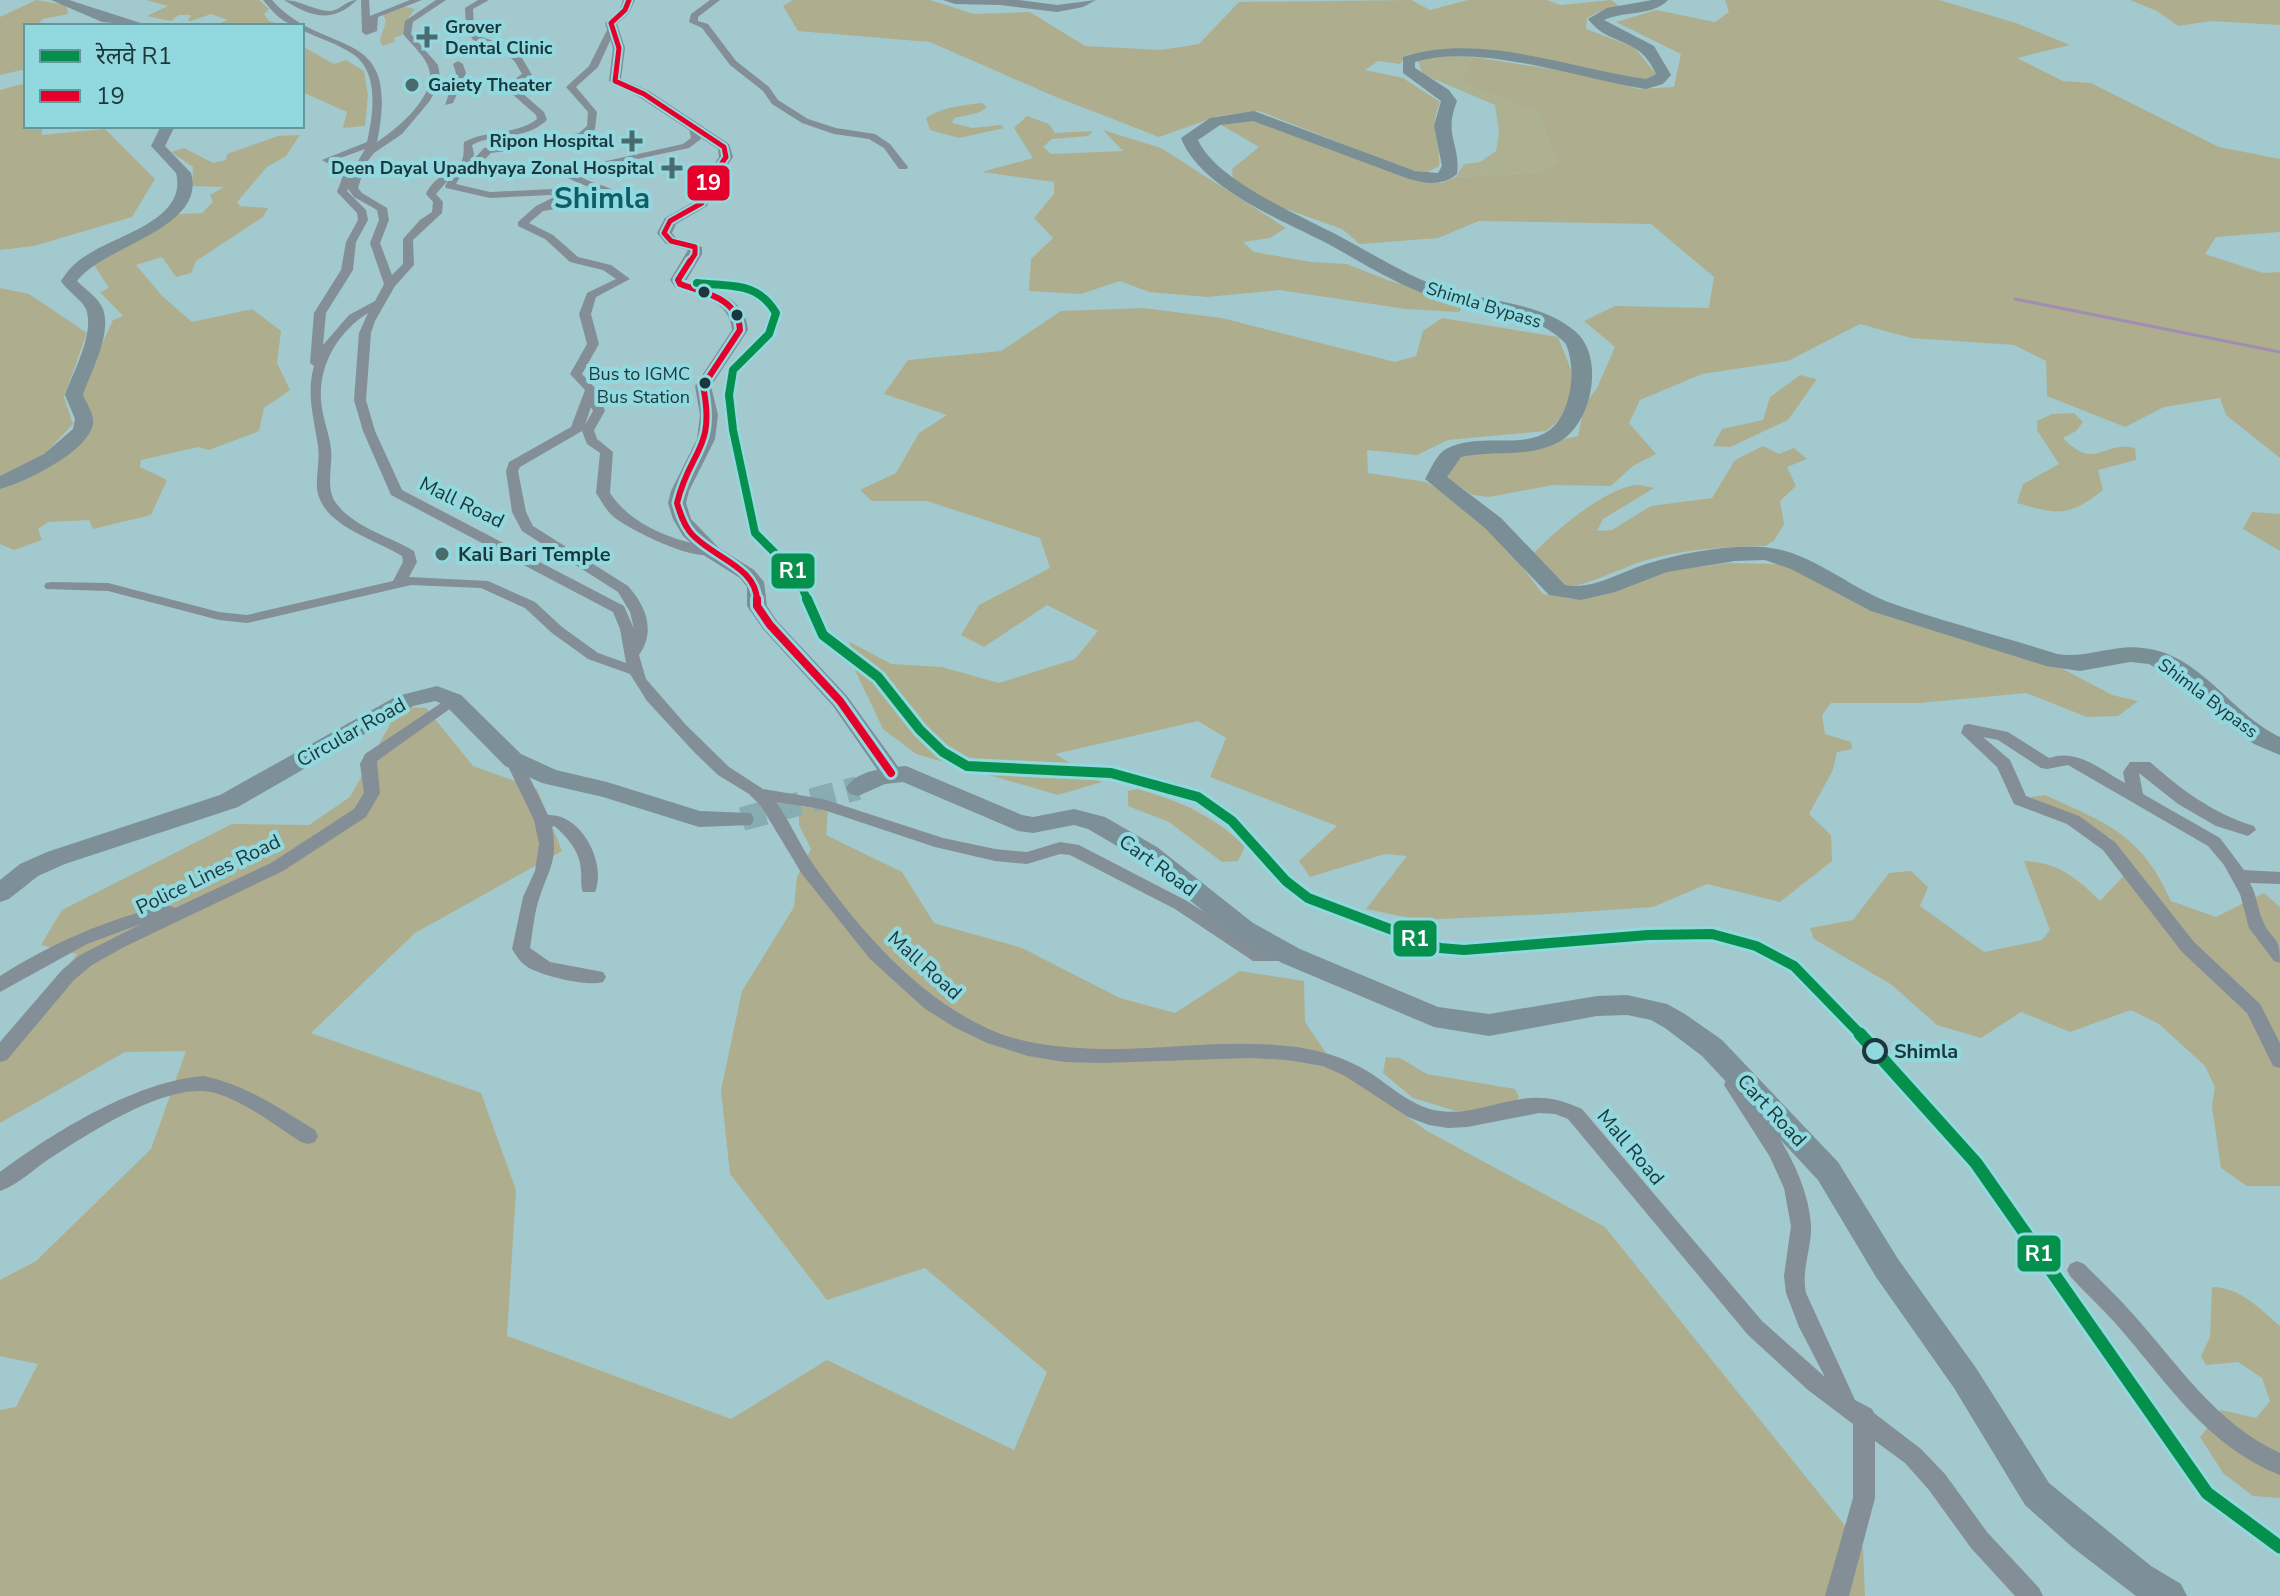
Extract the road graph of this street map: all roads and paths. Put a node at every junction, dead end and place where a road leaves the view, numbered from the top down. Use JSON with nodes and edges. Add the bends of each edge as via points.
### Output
{"nodes":[{"id":1,"x":57,"y":0,"type":"edge"},
{"id":2,"x":353,"y":0,"type":"edge"},
{"id":3,"x":365,"y":0,"type":"edge"},
{"id":4,"x":399,"y":0,"type":"edge"},
{"id":5,"x":418,"y":0,"type":"edge"},
{"id":6,"x":442,"y":0,"type":"edge"},
{"id":7,"x":485,"y":0,"type":"edge"},
{"id":8,"x":629,"y":0,"type":"edge"},
{"id":9,"x":716,"y":0,"type":"edge"},
{"id":10,"x":949,"y":0,"type":"edge"},
{"id":11,"x":1090,"y":0,"type":"edge"},
{"id":12,"x":1661,"y":0,"type":"edge"},
{"id":13,"x":269,"y":1,"type":"edge"},
{"id":14,"x":291,"y":2,"type":"edge"},
{"id":15,"x":365,"y":12,"type":"junction"},
{"id":16,"x":133,"y":24,"type":"edge"},
{"id":17,"x":298,"y":24,"type":"edge"},
{"id":18,"x":304,"y":26,"type":"edge"},
{"id":19,"x":611,"y":30,"type":"junction"},
{"id":20,"x":366,"y":32,"type":"junction"},
{"id":21,"x":358,"y":53,"type":"junction"},
{"id":22,"x":458,"y":64,"type":"dead end"},
{"id":23,"x":448,"y":103,"type":"dead end"},
{"id":24,"x":691,"y":125,"type":"junction"},
{"id":25,"x":167,"y":128,"type":"edge"},
{"id":26,"x":370,"y":148,"type":"junction"},
{"id":27,"x":327,"y":160,"type":"dead end"},
{"id":28,"x":358,"y":167,"type":"junction"},
{"id":29,"x":903,"y":167,"type":"dead end"},
{"id":30,"x":459,"y":172,"type":"junction"},
{"id":31,"x":534,"y":213,"type":"junction"},
{"id":32,"x":390,"y":284,"type":"junction"},
{"id":33,"x":380,"y":303,"type":"junction"},
{"id":34,"x":317,"y":369,"type":"junction"},
{"id":35,"x":591,"y":390,"type":"junction"},
{"id":36,"x":0,"y":483,"type":"edge"},
{"id":37,"x":712,"y":552,"type":"junction"},
{"id":38,"x":399,"y":582,"type":"junction"},
{"id":39,"x":51,"y":586,"type":"dead end"},
{"id":40,"x":633,"y":663,"type":"junction"},
{"id":41,"x":453,"y":700,"type":"junction"},
{"id":42,"x":2280,"y":747,"type":"edge"},
{"id":43,"x":513,"y":760,"type":"junction"},
{"id":44,"x":891,"y":773,"type":"junction"},
{"id":45,"x":858,"y":788,"type":"tunnel mouth"},
{"id":46,"x":760,"y":794,"type":"junction"},
{"id":47,"x":2135,"y":796,"type":"junction"},
{"id":48,"x":742,"y":819,"type":"tunnel mouth"},
{"id":49,"x":543,"y":825,"type":"junction"},
{"id":50,"x":2248,"y":830,"type":"dead end"},
{"id":51,"x":2238,"y":876,"type":"junction"},
{"id":52,"x":2280,"y":878,"type":"edge"},
{"id":53,"x":589,"y":888,"type":"dead end"},
{"id":54,"x":0,"y":893,"type":"edge"},
{"id":55,"x":197,"y":905,"type":"junction"},
{"id":56,"x":1291,"y":956,"type":"junction"},
{"id":57,"x":2280,"y":956,"type":"edge"},
{"id":58,"x":597,"y":977,"type":"dead end"},
{"id":59,"x":0,"y":985,"type":"edge"},
{"id":60,"x":1657,"y":1011,"type":"junction"},
{"id":61,"x":0,"y":1055,"type":"edge"},
{"id":62,"x":2280,"y":1061,"type":"edge"},
{"id":63,"x":308,"y":1136,"type":"dead end"},
{"id":64,"x":0,"y":1183,"type":"edge"},
{"id":65,"x":2077,"y":1270,"type":"dead end"},
{"id":66,"x":1855,"y":1410,"type":"junction"},
{"id":67,"x":2280,"y":1464,"type":"edge"},
{"id":68,"x":1837,"y":1596,"type":"edge"},
{"id":69,"x":2031,"y":1596,"type":"edge"},
{"id":70,"x":2169,"y":1596,"type":"edge"}],
"edges":[{"from":1,"to":16,"type":"main road"},
{"from":2,"to":14,"type":"street","via":[[333,14]]},
{"from":3,"to":15,"type":"street"},
{"from":4,"to":15,"type":"street"},
{"from":5,"to":20,"type":"street","via":[[374,16],[376,26]]},
{"from":6,"to":26,"type":"street","via":[[409,21],[407,34],[433,65],[436,82],[399,132]]},
{"from":7,"to":30,"type":"street","via":[[469,8],[470,29],[476,38],[493,40],[516,56],[527,75],[516,93],[542,120],[522,134],[471,141]]},
{"from":8,"to":19,"type":"main road"},
{"from":9,"to":29,"type":"street","via":[[693,22],[705,26],[733,63],[775,102],[819,126],[872,136]]},
{"from":10,"to":11,"type":"main road","via":[[1046,9]]},
{"from":12,"to":42,"type":"highway","name":"Shimla Bypass","via":[[1595,19],[1650,49],[1664,75],[1646,84],[1477,55],[1440,52],[1408,60],[1408,70],[1449,101],[1440,132],[1452,165],[1439,179],[1409,174],[1254,116],[1216,121],[1189,138],[1194,153],[1231,185],[1280,216],[1426,289],[1530,318],[1575,340],[1580,400],[1562,432],[1540,442],[1454,453],[1436,479],[1493,523],[1557,590],[1593,590],[1679,563],[1772,554],[1805,566],[1863,600],[2063,664],[2127,653],[2155,657],[2240,724]]},
{"from":13,"to":14,"type":"street"},
{"from":13,"to":17,"type":"street","via":[[282,17]]},
{"from":15,"to":20,"type":"street"},
{"from":18,"to":21,"type":"street"},
{"from":19,"to":24,"type":"main road","via":[[618,37],[618,84],[644,94]]},
{"from":19,"to":30,"type":"street","via":[[593,67],[571,87],[593,112],[588,132],[561,144],[488,150],[469,170]]},
{"from":20,"to":21,"type":"street"},
{"from":21,"to":26,"type":"street","via":[[373,72],[378,113]]},
{"from":22,"to":23,"type":"street","via":[[461,73]]},
{"from":24,"to":31,"type":"street","via":[[696,139],[686,146],[571,170],[578,180],[617,197]]},
{"from":24,"to":37,"type":"main road","via":[[724,147],[726,157],[702,203],[670,221],[664,233],[671,241],[695,247],[680,284],[731,305],[741,321],[703,386],[709,415],[706,439],[677,503],[690,532]]},
{"from":25,"to":36,"type":"main road","via":[[158,146],[181,167],[184,196],[162,220],[85,264],[69,281],[94,308],[88,354],[74,395],[84,419],[77,438]]},
{"from":26,"to":27,"type":"street"},
{"from":26,"to":28,"type":"street"},
{"from":28,"to":32,"type":"street","via":[[354,192],[382,208],[384,215],[375,243]]},
{"from":28,"to":34,"type":"street","via":[[347,171],[342,192],[363,220],[351,242],[347,270],[320,313]]},
{"from":30,"to":31,"type":"street","via":[[450,186],[474,193],[553,192],[561,197]]},
{"from":30,"to":32,"type":"street","name":"Mall Road","via":[[435,182],[431,194],[438,202],[437,213],[408,239],[409,265]]},
{"from":31,"to":35,"type":"street","via":[[522,224],[525,228],[549,237],[574,260],[607,267],[624,279],[591,295],[585,314],[593,344],[576,374]]},
{"from":32,"to":33,"type":"street","name":"Mall Road"},
{"from":33,"to":34,"type":"street","via":[[343,326]]},
{"from":33,"to":40,"type":"street","name":"Mall Road","via":[[363,345],[360,400],[396,492],[619,609],[629,631]]},
{"from":34,"to":38,"type":"street","via":[[315,401],[326,465],[323,492],[344,517],[409,554]]},
{"from":35,"to":37,"type":"street","via":[[599,411],[588,430],[591,441],[607,452],[603,493],[616,513],[683,547]]},
{"from":35,"to":40,"type":"street","via":[[577,429],[512,471],[527,528],[632,597],[641,631]]},
{"from":37,"to":44,"type":"main road","via":[[757,586],[757,606],[770,625],[840,701]]},
{"from":38,"to":39,"type":"street","via":[[247,619],[108,587]]},
{"from":38,"to":40,"type":"street","via":[[467,582],[504,591],[530,605],[593,656]]},
{"from":40,"to":46,"type":"street","name":"Mall Road","via":[[644,688],[697,747]]},
{"from":41,"to":43,"type":"main road"},
{"from":41,"to":54,"type":"main road","name":"Circular Road","via":[[437,693],[405,701],[229,801],[56,858],[29,870]]},
{"from":41,"to":55,"type":"street","name":"Police Lines Road","via":[[371,758],[372,793],[360,813],[285,863]]},
{"from":43,"to":48,"type":"main road","via":[[550,777],[699,819]]},
{"from":43,"to":49,"type":"street"},
{"from":44,"to":45,"type":"main road"},
{"from":44,"to":56,"type":"main road","name":"Cart Road","via":[[906,774],[1018,823],[1074,817],[1096,823],[1148,853],[1238,927]]},
{"from":46,"to":56,"type":"street","via":[[823,804],[995,855],[1027,858],[1073,849],[1181,905],[1259,956]]},
{"from":46,"to":66,"type":"street","name":"Mall Road","via":[[808,870],[892,968],[936,1010],[1003,1041],[1083,1056],[1203,1052],[1322,1059],[1426,1116],[1453,1122],[1528,1105],[1548,1103],[1568,1110],[1755,1328],[1798,1369]]},
{"from":47,"to":50,"type":"street","via":[[2131,772],[2144,766],[2199,810]]},
{"from":47,"to":51,"type":"street","via":[[2214,842]]},
{"from":47,"to":62,"type":"street","via":[[2074,761],[2047,764],[2003,736],[1968,731],[2004,764],[2020,800],[2073,820],[2109,846],[2188,947],[2254,1009]]},
{"from":49,"to":53,"type":"street","via":[[558,820],[577,836],[590,868]]},
{"from":49,"to":58,"type":"street","via":[[543,871],[531,897],[521,949],[525,957],[546,967]]},
{"from":51,"to":52,"type":"street"},
{"from":51,"to":57,"type":"street","via":[[2255,924]]},
{"from":55,"to":59,"type":"street","via":[[107,929],[40,958]]},
{"from":55,"to":61,"type":"street","name":"Police Lines Road","via":[[86,960]]},
{"from":56,"to":60,"type":"main road","name":"Cart Road","via":[[1453,1022],[1500,1024],[1617,1005]]},
{"from":60,"to":66,"type":"street","via":[[1733,1085],[1786,1171],[1801,1216],[1796,1294]]},
{"from":60,"to":70,"type":"main road","name":"Cart Road","via":[[1712,1048],[1828,1171],[2037,1494],[2139,1578]]},
{"from":63,"to":64,"type":"street","via":[[242,1096],[205,1083],[187,1083],[55,1145]]},
{"from":65,"to":67,"type":"street","via":[[2196,1404],[2251,1449]]},
{"from":66,"to":68,"type":"street","via":[[1864,1498]]},
{"from":66,"to":69,"type":"street","name":"Mall Road","via":[[1923,1466],[1979,1540]]}]}
